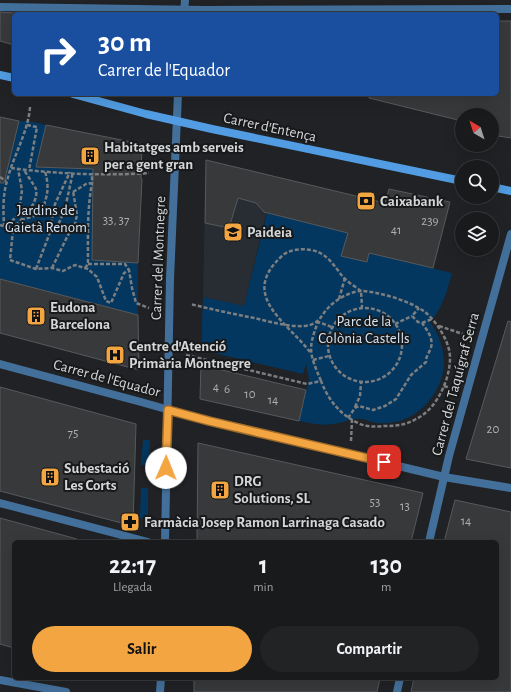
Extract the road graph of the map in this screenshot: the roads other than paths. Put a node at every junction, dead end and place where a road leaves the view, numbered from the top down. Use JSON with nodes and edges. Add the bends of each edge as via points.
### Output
{"nodes":[{"id":1,"x":185,"y":0,"type":"edge"},
{"id":2,"x":0,"y":7,"type":"edge"},
{"id":3,"x":511,"y":9,"type":"edge"},
{"id":4,"x":184,"y":12,"type":"edge"},
{"id":5,"x":0,"y":75,"type":"edge"},
{"id":6,"x":12,"y":78,"type":"edge"},
{"id":7,"x":81,"y":96,"type":"edge"},
{"id":8,"x":178,"y":96,"type":"edge"},
{"id":9,"x":176,"y":121,"type":"junction"},
{"id":10,"x":455,"y":180,"type":"edge"},
{"id":11,"x":499,"y":188,"type":"edge"},
{"id":12,"x":511,"y":191,"type":"edge"},
{"id":13,"x":511,"y":234,"type":"edge"},
{"id":14,"x":0,"y":364,"type":"edge"},
{"id":15,"x":168,"y":410,"type":"junction"},
{"id":16,"x":444,"y":477,"type":"junction"},
{"id":17,"x":511,"y":488,"type":"edge"},
{"id":18,"x":0,"y":503,"type":"edge"},
{"id":19,"x":140,"y":540,"type":"edge"},
{"id":20,"x":165,"y":540,"type":"edge"},
{"id":21,"x":429,"y":540,"type":"edge"},
{"id":22,"x":0,"y":680,"type":"edge"},
{"id":23,"x":161,"y":680,"type":"edge"},
{"id":24,"x":400,"y":680,"type":"edge"},
{"id":25,"x":66,"y":692,"type":"edge"},
{"id":26,"x":160,"y":692,"type":"edge"},
{"id":27,"x":397,"y":692,"type":"edge"}],
"edges":[{"from":1,"to":4,"type":"street"},
{"from":2,"to":4,"type":"street"},
{"from":3,"to":4,"type":"street"},
{"from":5,"to":6,"type":"main road"},
{"from":7,"to":9,"type":"main road","name":"Carrer d'Entença"},
{"from":8,"to":9,"type":"street","name":"Carrer del Montnegre"},
{"from":9,"to":10,"type":"main road","name":"Carrer d'Entença"},
{"from":9,"to":15,"type":"street","name":"Carrer del Montnegre"},
{"from":11,"to":12,"type":"main road"},
{"from":13,"to":16,"type":"street","name":"Carrer del Taquígraf Serra"},
{"from":14,"to":15,"type":"street","name":"Carrer de l'Equador"},
{"from":15,"to":16,"type":"street","name":"Carrer de l'Equador"},
{"from":15,"to":20,"type":"street","name":"Carrer del Montnegre"},
{"from":16,"to":17,"type":"street","name":"Carrer de l'Equador"},
{"from":16,"to":21,"type":"street","name":"Carrer del Taquígraf Serra"},
{"from":18,"to":19,"type":"street"},
{"from":22,"to":25,"type":"street"},
{"from":23,"to":26,"type":"street"},
{"from":24,"to":27,"type":"street"}]}
